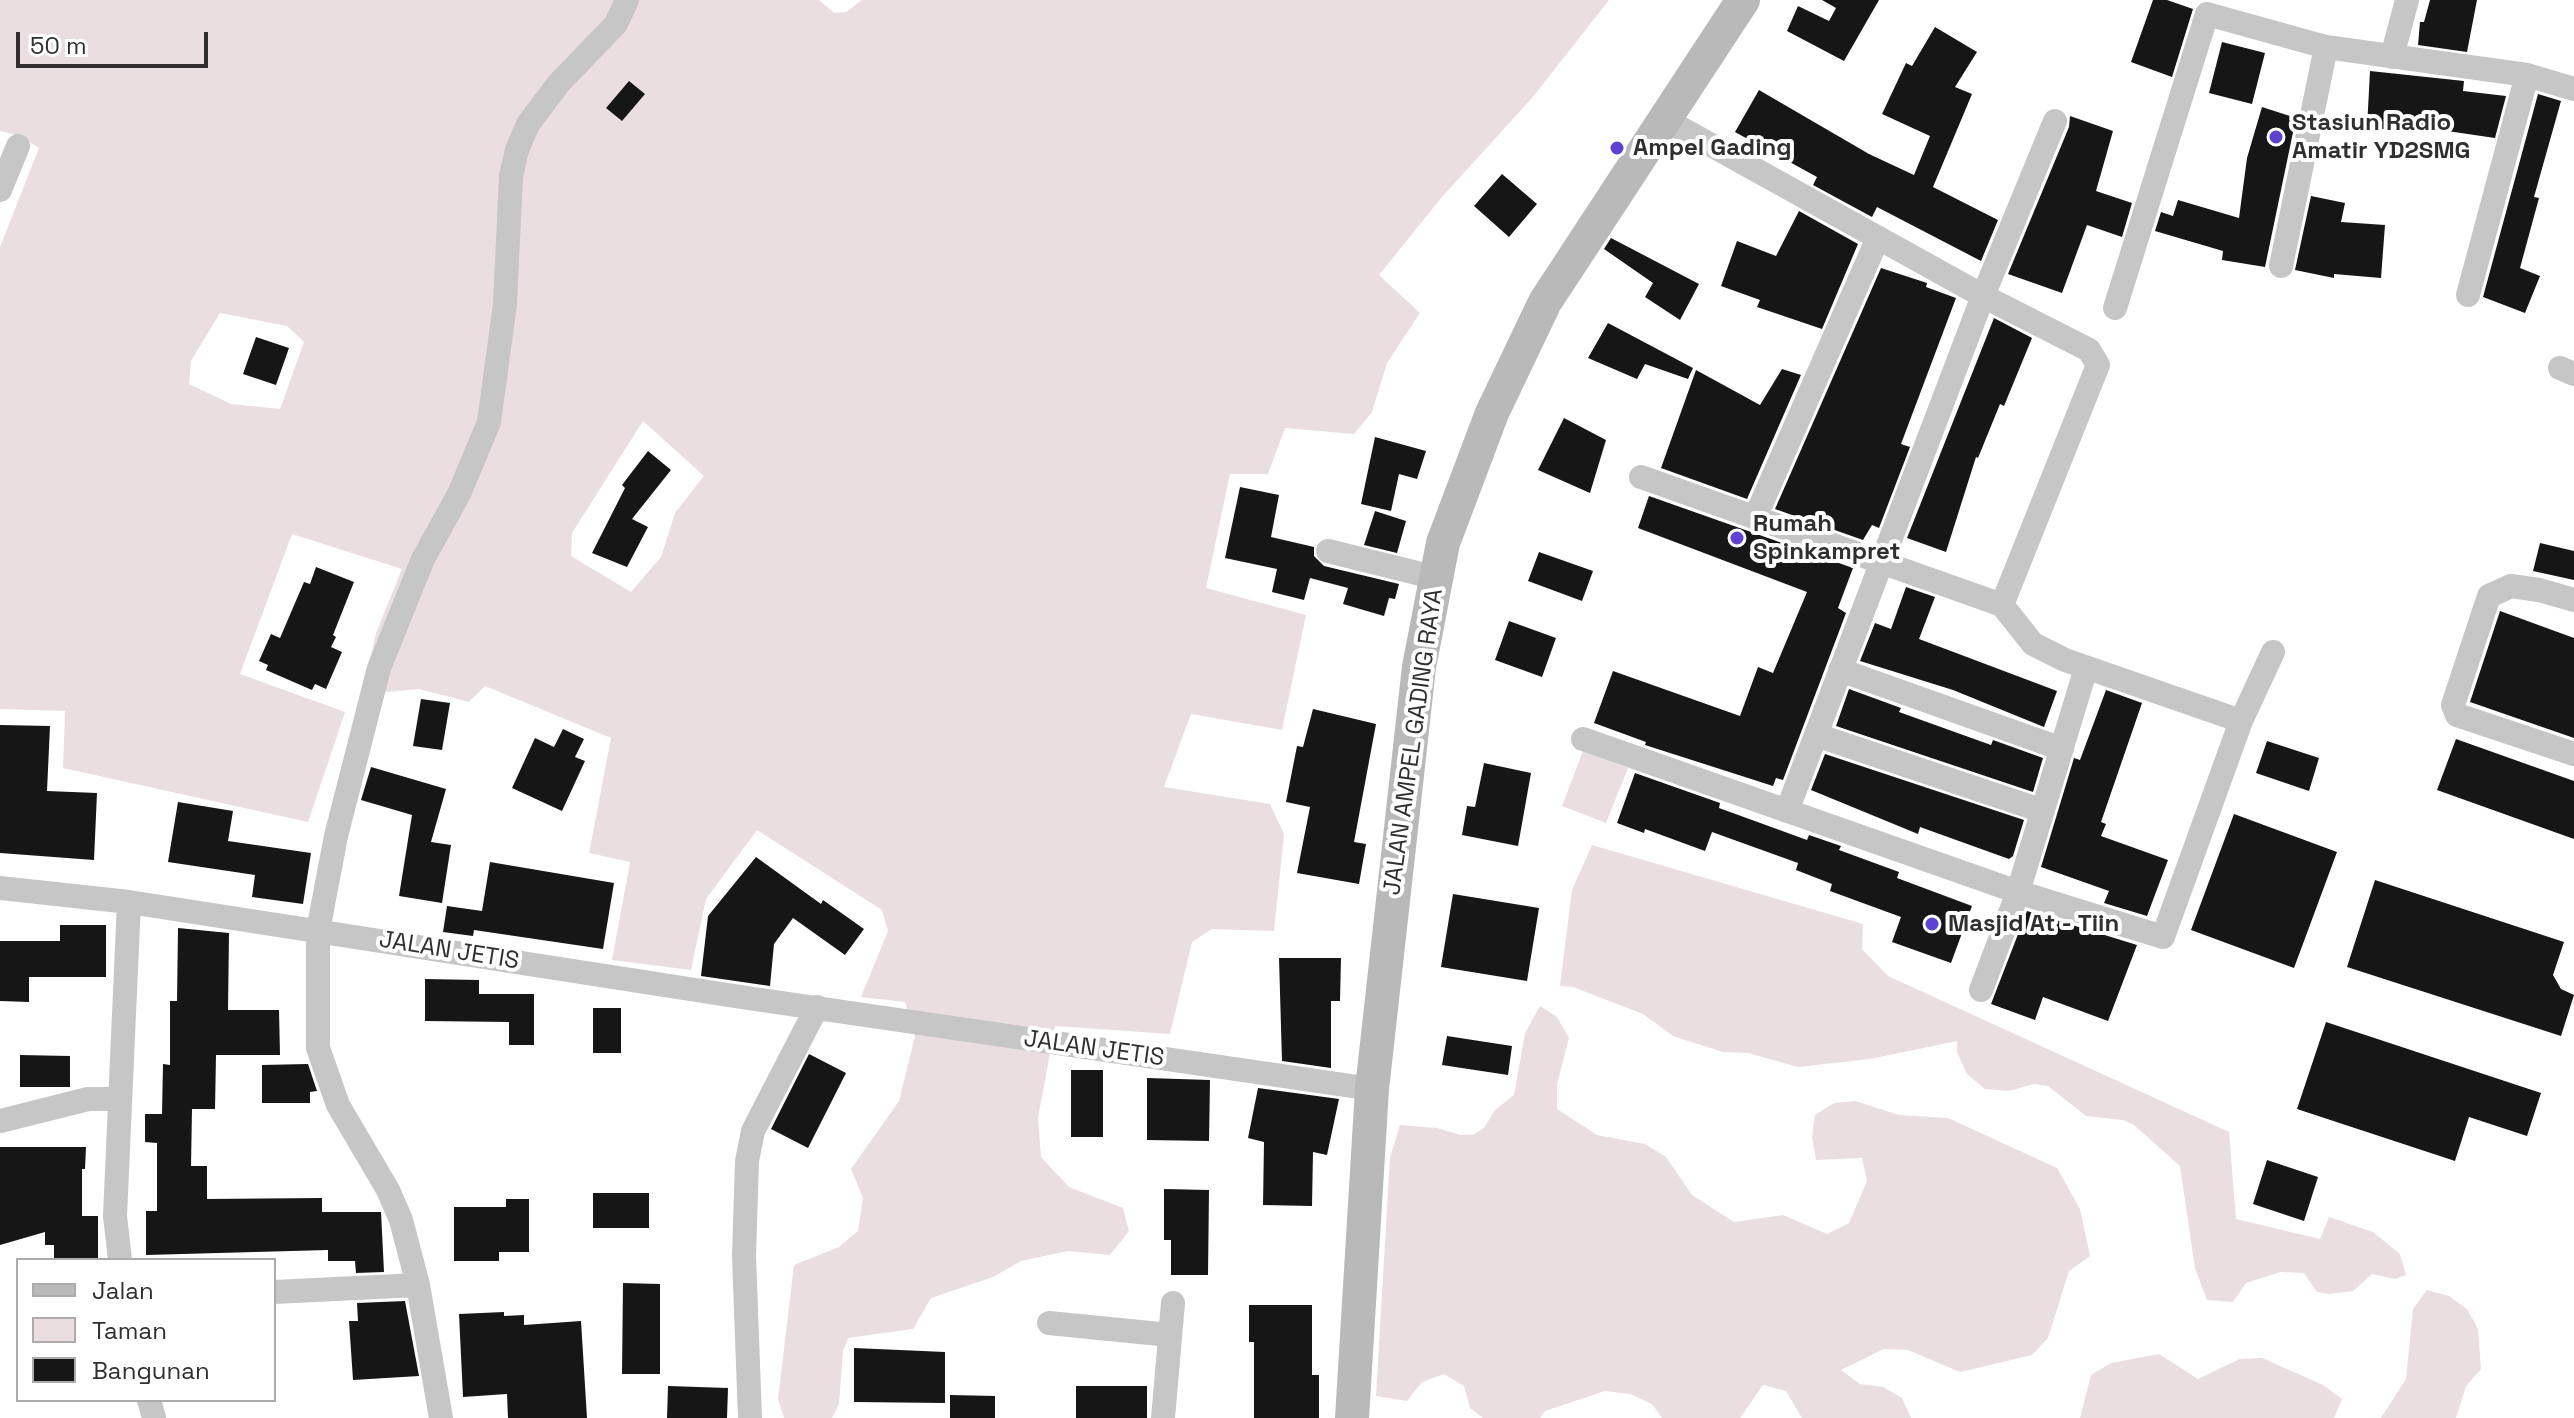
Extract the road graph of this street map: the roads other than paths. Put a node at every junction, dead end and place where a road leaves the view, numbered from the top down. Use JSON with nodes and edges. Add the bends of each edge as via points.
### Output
{"nodes":[{"id":1,"x":627,"y":0,"type":"edge"},
{"id":2,"x":1743,"y":0,"type":"edge"},
{"id":3,"x":2407,"y":0,"type":"edge"},
{"id":4,"x":2326,"y":47,"type":"junction"},
{"id":5,"x":2392,"y":57,"type":"junction"},
{"id":6,"x":2527,"y":75,"type":"junction"},
{"id":7,"x":2574,"y":89,"type":"edge"},
{"id":8,"x":1666,"y":120,"type":"junction"},
{"id":9,"x":2055,"y":121,"type":"dead end"},
{"id":10,"x":18,"y":146,"type":"dead end"},
{"id":11,"x":0,"y":190,"type":"edge"},
{"id":12,"x":1877,"y":240,"type":"junction"},
{"id":13,"x":2281,"y":266,"type":"dead end"},
{"id":14,"x":2468,"y":295,"type":"dead end"},
{"id":15,"x":1983,"y":296,"type":"junction"},
{"id":16,"x":2115,"y":308,"type":"dead end"},
{"id":17,"x":1641,"y":477,"type":"dead end"},
{"id":18,"x":1755,"y":518,"type":"junction"},
{"id":19,"x":1328,"y":551,"type":"dead end"},
{"id":20,"x":1883,"y":563,"type":"junction"},
{"id":21,"x":1437,"y":578,"type":"junction"},
{"id":22,"x":2574,"y":600,"type":"edge"},
{"id":23,"x":2002,"y":605,"type":"junction"},
{"id":24,"x":2273,"y":652,"type":"dead end"},
{"id":25,"x":1840,"y":670,"type":"junction"},
{"id":26,"x":2083,"y":678,"type":"dead end"},
{"id":27,"x":2241,"y":721,"type":"junction"},
{"id":28,"x":1816,"y":735,"type":"junction"},
{"id":29,"x":1583,"y":739,"type":"dead end"},
{"id":30,"x":2062,"y":749,"type":"junction"},
{"id":31,"x":2574,"y":754,"type":"edge"},
{"id":32,"x":1787,"y":811,"type":"junction"},
{"id":33,"x":2043,"y":811,"type":"junction"},
{"id":34,"x":0,"y":888,"type":"edge"},
{"id":35,"x":2018,"y":892,"type":"junction"},
{"id":36,"x":129,"y":902,"type":"junction"},
{"id":37,"x":318,"y":931,"type":"junction"},
{"id":38,"x":1981,"y":990,"type":"dead end"},
{"id":39,"x":817,"y":1007,"type":"junction"},
{"id":40,"x":1372,"y":1089,"type":"junction"},
{"id":41,"x":120,"y":1099,"type":"junction"},
{"id":42,"x":0,"y":1121,"type":"edge"},
{"id":43,"x":120,"y":1258,"type":"edge"},
{"id":44,"x":418,"y":1285,"type":"junction"},
{"id":45,"x":276,"y":1292,"type":"edge"},
{"id":46,"x":1173,"y":1303,"type":"dead end"},
{"id":47,"x":1049,"y":1323,"type":"dead end"},
{"id":48,"x":1170,"y":1335,"type":"junction"},
{"id":49,"x":441,"y":1418,"type":"edge"},
{"id":50,"x":750,"y":1418,"type":"edge"},
{"id":51,"x":1163,"y":1418,"type":"edge"},
{"id":52,"x":1352,"y":1418,"type":"edge"}],
"edges":[{"from":1,"to":37,"type":"street","via":[[616,24],[528,124],[517,150],[489,422],[459,494],[423,559],[379,668]]},
{"from":2,"to":8,"type":"main road","name":"JALAN AMPEL GADING RAYA"},
{"from":3,"to":5,"type":"street"},
{"from":4,"to":5,"type":"street"},
{"from":4,"to":13,"type":"street"},
{"from":4,"to":16,"type":"street","via":[[2207,14]]},
{"from":5,"to":6,"type":"street"},
{"from":6,"to":7,"type":"street"},
{"from":6,"to":14,"type":"street"},
{"from":8,"to":12,"type":"street"},
{"from":8,"to":21,"type":"main road","name":"JALAN AMPEL GADING RAYA","via":[[1545,302],[1492,413],[1443,543]]},
{"from":9,"to":15,"type":"street"},
{"from":10,"to":11,"type":"street"},
{"from":12,"to":15,"type":"street"},
{"from":12,"to":18,"type":"street"},
{"from":15,"to":20,"type":"street"},
{"from":15,"to":23,"type":"street","via":[[2089,350],[2098,365]]},
{"from":17,"to":18,"type":"street"},
{"from":18,"to":20,"type":"street"},
{"from":19,"to":21,"type":"street"},
{"from":20,"to":23,"type":"street"},
{"from":20,"to":25,"type":"street"},
{"from":21,"to":40,"type":"main road","name":"JALAN AMPEL GADING RAYA","via":[[1419,667]]},
{"from":22,"to":31,"type":"street","via":[[2511,586],[2489,596],[2453,705],[2457,715]]},
{"from":23,"to":27,"type":"street","via":[[2033,644],[2065,660]]},
{"from":24,"to":27,"type":"street"},
{"from":25,"to":28,"type":"street"},
{"from":25,"to":30,"type":"street"},
{"from":26,"to":30,"type":"street"},
{"from":27,"to":35,"type":"street","via":[[2163,937]]},
{"from":28,"to":32,"type":"street"},
{"from":28,"to":33,"type":"street"},
{"from":29,"to":32,"type":"street"},
{"from":30,"to":33,"type":"street"},
{"from":32,"to":35,"type":"street"},
{"from":33,"to":35,"type":"street"},
{"from":34,"to":36,"type":"street","name":"JALAN JETIS"},
{"from":35,"to":38,"type":"street"},
{"from":36,"to":37,"type":"street","name":"JALAN JETIS"},
{"from":36,"to":41,"type":"street"},
{"from":37,"to":39,"type":"street","name":"JALAN JETIS"},
{"from":37,"to":44,"type":"street","via":[[318,1048],[338,1105],[401,1220]]},
{"from":39,"to":40,"type":"street","name":"JALAN JETIS"},
{"from":39,"to":50,"type":"street","via":[[753,1131],[747,1161],[744,1256]]},
{"from":40,"to":52,"type":"main road","name":"JALAN AMPEL GADING RAYA"},
{"from":41,"to":42,"type":"street","via":[[88,1099]]},
{"from":41,"to":43,"type":"street","via":[[115,1216]]},
{"from":44,"to":45,"type":"street"},
{"from":44,"to":49,"type":"street"},
{"from":46,"to":48,"type":"street"},
{"from":47,"to":48,"type":"street"},
{"from":48,"to":51,"type":"street"}]}
